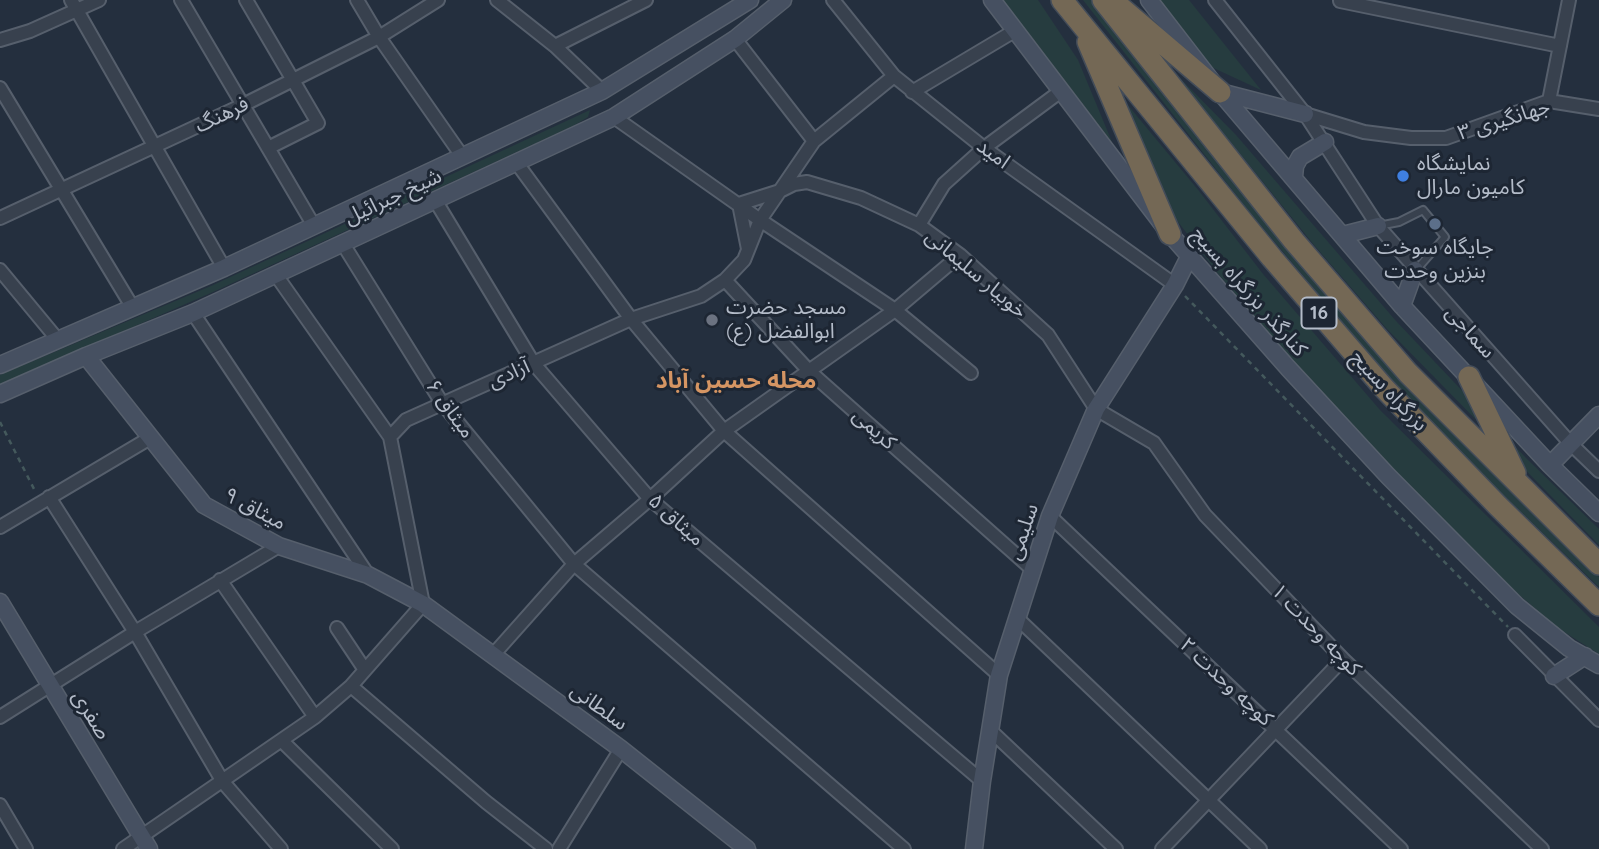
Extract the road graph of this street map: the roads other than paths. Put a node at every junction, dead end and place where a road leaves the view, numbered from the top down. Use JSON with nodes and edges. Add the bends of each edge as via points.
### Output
{"nodes":[{"id":1,"x":99,"y":0,"type":"edge"},
{"id":2,"x":181,"y":0,"type":"edge"},
{"id":3,"x":246,"y":0,"type":"edge"},
{"id":4,"x":357,"y":0,"type":"edge"},
{"id":5,"x":438,"y":0,"type":"edge"},
{"id":6,"x":497,"y":0,"type":"edge"},
{"id":7,"x":646,"y":0,"type":"edge"},
{"id":8,"x":750,"y":0,"type":"edge"},
{"id":9,"x":789,"y":0,"type":"edge"},
{"id":10,"x":833,"y":0,"type":"edge"},
{"id":11,"x":992,"y":0,"type":"edge"},
{"id":12,"x":1062,"y":0,"type":"edge"},
{"id":13,"x":1103,"y":0,"type":"edge"},
{"id":14,"x":1112,"y":0,"type":"edge"},
{"id":15,"x":1149,"y":0,"type":"edge"},
{"id":16,"x":1215,"y":0,"type":"edge"},
{"id":17,"x":1569,"y":0,"type":"edge"},
{"id":18,"x":1340,"y":1,"type":"edge"},
{"id":19,"x":778,"y":4,"type":"edge"},
{"id":20,"x":74,"y":6,"type":"edge"},
{"id":21,"x":1080,"y":24,"type":"junction"},
{"id":22,"x":1016,"y":30,"type":"junction"},
{"id":23,"x":379,"y":37,"type":"junction"},
{"id":24,"x":736,"y":39,"type":"junction"},
{"id":25,"x":0,"y":40,"type":"edge"},
{"id":26,"x":555,"y":46,"type":"junction"},
{"id":27,"x":1560,"y":46,"type":"junction"},
{"id":28,"x":894,"y":76,"type":"junction"},
{"id":29,"x":292,"y":79,"type":"junction"},
{"id":30,"x":0,"y":88,"type":"edge"},
{"id":31,"x":602,"y":91,"type":"junction"},
{"id":32,"x":1061,"y":91,"type":"junction"},
{"id":33,"x":912,"y":92,"type":"junction"},
{"id":34,"x":1220,"y":92,"type":"junction"},
{"id":35,"x":1549,"y":101,"type":"junction"},
{"id":36,"x":243,"y":105,"type":"junction"},
{"id":37,"x":1599,"y":109,"type":"edge"},
{"id":38,"x":1305,"y":114,"type":"junction"},
{"id":39,"x":614,"y":117,"type":"junction"},
{"id":40,"x":814,"y":141,"type":"junction"},
{"id":41,"x":1325,"y":142,"type":"junction"},
{"id":42,"x":156,"y":147,"type":"junction"},
{"id":43,"x":268,"y":148,"type":"junction"},
{"id":44,"x":984,"y":148,"type":"junction"},
{"id":45,"x":462,"y":156,"type":"junction"},
{"id":46,"x":516,"y":162,"type":"junction"},
{"id":47,"x":1294,"y":177,"type":"junction"},
{"id":48,"x":61,"y":190,"type":"junction"},
{"id":49,"x":780,"y":191,"type":"junction"},
{"id":50,"x":435,"y":200,"type":"junction"},
{"id":51,"x":739,"y":204,"type":"junction"},
{"id":52,"x":0,"y":218,"type":"edge"},
{"id":53,"x":760,"y":220,"type":"junction"},
{"id":54,"x":919,"y":225,"type":"junction"},
{"id":55,"x":314,"y":226,"type":"junction"},
{"id":56,"x":1378,"y":226,"type":"junction"},
{"id":57,"x":1170,"y":234,"type":"junction"},
{"id":58,"x":1343,"y":235,"type":"junction"},
{"id":59,"x":343,"y":244,"type":"junction"},
{"id":60,"x":748,"y":252,"type":"junction"},
{"id":61,"x":960,"y":255,"type":"junction"},
{"id":62,"x":1189,"y":257,"type":"junction"},
{"id":63,"x":224,"y":268,"type":"junction"},
{"id":64,"x":0,"y":270,"type":"edge"},
{"id":65,"x":1415,"y":270,"type":"junction"},
{"id":66,"x":276,"y":275,"type":"junction"},
{"id":67,"x":724,"y":280,"type":"junction"},
{"id":68,"x":1175,"y":285,"type":"junction"},
{"id":69,"x":1402,"y":306,"type":"junction"},
{"id":70,"x":133,"y":308,"type":"junction"},
{"id":71,"x":895,"y":310,"type":"junction"},
{"id":72,"x":193,"y":313,"type":"junction"},
{"id":73,"x":631,"y":319,"type":"junction"},
{"id":74,"x":58,"y":340,"type":"junction"},
{"id":75,"x":86,"y":356,"type":"junction"},
{"id":76,"x":534,"y":364,"type":"junction"},
{"id":77,"x":0,"y":365,"type":"edge"},
{"id":78,"x":809,"y":371,"type":"junction"},
{"id":79,"x":971,"y":373,"type":"dead end"},
{"id":80,"x":1469,"y":377,"type":"junction"},
{"id":81,"x":0,"y":394,"type":"edge"},
{"id":82,"x":442,"y":403,"type":"junction"},
{"id":83,"x":1096,"y":409,"type":"junction"},
{"id":84,"x":1599,"y":415,"type":"edge"},
{"id":85,"x":724,"y":431,"type":"junction"},
{"id":86,"x":390,"y":437,"type":"junction"},
{"id":87,"x":150,"y":438,"type":"junction"},
{"id":88,"x":1571,"y":444,"type":"junction"},
{"id":89,"x":1550,"y":465,"type":"junction"},
{"id":90,"x":1599,"y":471,"type":"edge"},
{"id":91,"x":1524,"y":490,"type":"junction"},
{"id":92,"x":45,"y":499,"type":"junction"},
{"id":93,"x":650,"y":499,"type":"junction"},
{"id":94,"x":1599,"y":513,"type":"edge"},
{"id":95,"x":1050,"y":516,"type":"junction"},
{"id":96,"x":0,"y":527,"type":"edge"},
{"id":97,"x":279,"y":547,"type":"junction"},
{"id":98,"x":574,"y":564,"type":"junction"},
{"id":99,"x":1599,"y":564,"type":"edge"},
{"id":100,"x":1032,"y":569,"type":"junction"},
{"id":101,"x":368,"y":575,"type":"junction"},
{"id":102,"x":220,"y":580,"type":"junction"},
{"id":103,"x":0,"y":602,"type":"edge"},
{"id":104,"x":423,"y":604,"type":"junction"},
{"id":105,"x":1599,"y":605,"type":"edge"},
{"id":106,"x":1017,"y":618,"type":"junction"},
{"id":107,"x":337,"y":628,"type":"dead end"},
{"id":108,"x":135,"y":632,"type":"junction"},
{"id":109,"x":1515,"y":635,"type":"road end"},
{"id":110,"x":493,"y":655,"type":"junction"},
{"id":111,"x":1343,"y":659,"type":"junction"},
{"id":112,"x":1592,"y":660,"type":"edge"},
{"id":113,"x":365,"y":670,"type":"junction"},
{"id":114,"x":999,"y":675,"type":"junction"},
{"id":115,"x":1554,"y":676,"type":"junction"},
{"id":116,"x":351,"y":686,"type":"junction"},
{"id":117,"x":50,"y":687,"type":"junction"},
{"id":118,"x":0,"y":717,"type":"edge"},
{"id":119,"x":315,"y":717,"type":"junction"},
{"id":120,"x":1599,"y":720,"type":"edge"},
{"id":121,"x":1276,"y":728,"type":"junction"},
{"id":122,"x":990,"y":730,"type":"junction"},
{"id":123,"x":282,"y":741,"type":"junction"},
{"id":124,"x":621,"y":750,"type":"junction"},
{"id":125,"x":982,"y":781,"type":"junction"},
{"id":126,"x":223,"y":782,"type":"junction"},
{"id":127,"x":1209,"y":802,"type":"junction"},
{"id":128,"x":0,"y":805,"type":"edge"},
{"id":129,"x":146,"y":843,"type":"edge"},
{"id":130,"x":975,"y":848,"type":"edge"},
{"id":131,"x":26,"y":849,"type":"edge"},
{"id":132,"x":123,"y":849,"type":"edge"},
{"id":133,"x":281,"y":849,"type":"edge"},
{"id":134,"x":392,"y":849,"type":"edge"},
{"id":135,"x":547,"y":849,"type":"edge"},
{"id":136,"x":559,"y":849,"type":"edge"},
{"id":137,"x":747,"y":849,"type":"edge"},
{"id":138,"x":904,"y":849,"type":"edge"},
{"id":139,"x":1116,"y":849,"type":"edge"},
{"id":140,"x":1161,"y":849,"type":"edge"},
{"id":141,"x":1260,"y":849,"type":"edge"},
{"id":142,"x":1401,"y":849,"type":"edge"},
{"id":143,"x":1542,"y":849,"type":"edge"}],
"edges":[{"from":1,"to":20,"type":"street"},
{"from":2,"to":36,"type":"street"},
{"from":3,"to":29,"type":"street"},
{"from":4,"to":23,"type":"street"},
{"from":5,"to":23,"type":"street","name":"فرهنگ"},
{"from":6,"to":26,"type":"street"},
{"from":7,"to":26,"type":"street"},
{"from":8,"to":31,"type":"street","name":"شیخ جبرائیل"},
{"from":9,"to":19,"type":"street","name":"شیخ جبرائیل"},
{"from":10,"to":28,"type":"street","name":"امید"},
{"from":11,"to":22,"type":"street","name":"کنارگذر بزرگراه بسیج"},
{"from":12,"to":21,"type":"highway","name":"بزرگراه بسیج","number":"16"},
{"from":13,"to":91,"type":"highway","name":"بزرگراه بسیج","number":"16","via":[[1294,241],[1408,373]]},
{"from":14,"to":34,"type":"highway"},
{"from":15,"to":34,"type":"street"},
{"from":16,"to":38,"type":"street"},
{"from":17,"to":27,"type":"street"},
{"from":18,"to":27,"type":"street"},
{"from":19,"to":24,"type":"street","name":"شیخ جبرائیل"},
{"from":20,"to":25,"type":"street","via":[[30,31]]},
{"from":20,"to":42,"type":"street"},
{"from":21,"to":57,"type":"highway"},
{"from":21,"to":105,"type":"highway","name":"بزرگراه بسیج","number":"16","via":[[1384,388]]},
{"from":22,"to":32,"type":"street","name":"کنارگذر بزرگراه بسیج"},
{"from":22,"to":33,"type":"street"},
{"from":23,"to":29,"type":"street","name":"فرهنگ"},
{"from":23,"to":45,"type":"street"},
{"from":24,"to":39,"type":"street","name":"شیخ جبرائیل"},
{"from":24,"to":40,"type":"street"},
{"from":26,"to":31,"type":"street"},
{"from":27,"to":35,"type":"street"},
{"from":28,"to":33,"type":"street","name":"امید"},
{"from":28,"to":40,"type":"street","name":"آزادی"},
{"from":29,"to":36,"type":"street","name":"فرهنگ"},
{"from":29,"to":43,"type":"street","via":[[318,123]]},
{"from":30,"to":48,"type":"street"},
{"from":31,"to":45,"type":"street","name":"شیخ جبرائیل"},
{"from":32,"to":44,"type":"street"},
{"from":32,"to":57,"type":"street","name":"کنارگذر بزرگراه بسیج"},
{"from":33,"to":44,"type":"street","name":"امید"},
{"from":34,"to":38,"type":"street"},
{"from":34,"to":47,"type":"street"},
{"from":35,"to":37,"type":"street","name":"جهانگیری ۳"},
{"from":35,"to":38,"type":"street","name":"جهانگیری ۳","via":[[1446,138],[1364,131]]},
{"from":36,"to":42,"type":"street","name":"فرهنگ"},
{"from":36,"to":43,"type":"street"},
{"from":38,"to":41,"type":"street","name":"سماجی"},
{"from":39,"to":46,"type":"street","name":"شیخ جبرائیل"},
{"from":39,"to":51,"type":"street"},
{"from":40,"to":49,"type":"street","name":"آزادی"},
{"from":41,"to":47,"type":"street","via":[[1300,157]]},
{"from":41,"to":56,"type":"street","name":"سماجی"},
{"from":42,"to":48,"type":"street","name":"فرهنگ"},
{"from":42,"to":63,"type":"street"},
{"from":43,"to":55,"type":"street"},
{"from":44,"to":54,"type":"street","via":[[944,184]]},
{"from":44,"to":68,"type":"street","name":"امید"},
{"from":45,"to":55,"type":"street","name":"شیخ جبرائیل"},
{"from":46,"to":50,"type":"street","name":"شیخ جبرائیل"},
{"from":46,"to":73,"type":"street"},
{"from":47,"to":58,"type":"street"},
{"from":48,"to":52,"type":"street","name":"فرهنگ"},
{"from":48,"to":70,"type":"street"},
{"from":49,"to":51,"type":"street","name":"خوبیار سلیمانی"},
{"from":49,"to":53,"type":"street","name":"آزادی"},
{"from":49,"to":54,"type":"street","name":"خوبیار سلیمانی","via":[[794,184],[824,186]]},
{"from":50,"to":59,"type":"street","name":"شیخ جبرائیل"},
{"from":50,"to":76,"type":"street","name":"میثاق ۵"},
{"from":51,"to":53,"type":"street"},
{"from":51,"to":60,"type":"street"},
{"from":53,"to":60,"type":"street","name":"آزادی"},
{"from":53,"to":71,"type":"street"},
{"from":54,"to":61,"type":"street","name":"خوبیار سلیمانی"},
{"from":55,"to":63,"type":"street","name":"شیخ جبرائیل"},
{"from":56,"to":58,"type":"street"},
{"from":56,"to":65,"type":"street","name":"سماجی"},
{"from":56,"to":65,"type":"lane","via":[[1423,211],[1445,237]]},
{"from":57,"to":62,"type":"street","name":"کنارگذر بزرگراه بسیج"},
{"from":58,"to":69,"type":"street"},
{"from":59,"to":66,"type":"street","name":"شیخ جبرائیل"},
{"from":59,"to":82,"type":"street","name":"میثاق ۶"},
{"from":60,"to":67,"type":"street","name":"آزادی"},
{"from":61,"to":71,"type":"street"},
{"from":61,"to":83,"type":"street","name":"خوبیار سلیمانی","via":[[1048,335]]},
{"from":62,"to":68,"type":"street","name":"سلیمی"},
{"from":62,"to":112,"type":"street","name":"کنارگذر بزرگراه بسیج","via":[[1388,476],[1508,597],[1569,648]]},
{"from":63,"to":70,"type":"street","name":"شیخ جبرائیل"},
{"from":64,"to":74,"type":"street"},
{"from":65,"to":69,"type":"street"},
{"from":65,"to":88,"type":"street","name":"سماجی"},
{"from":66,"to":72,"type":"street","name":"شیخ جبرائیل"},
{"from":66,"to":86,"type":"street"},
{"from":67,"to":73,"type":"street","name":"آزادی","via":[[701,296]]},
{"from":67,"to":78,"type":"street","name":"کریمی"},
{"from":68,"to":83,"type":"street","name":"سلیمی"},
{"from":69,"to":80,"type":"street"},
{"from":70,"to":74,"type":"street","name":"شیخ جبرائیل"},
{"from":71,"to":78,"type":"street"},
{"from":71,"to":79,"type":"street"},
{"from":72,"to":75,"type":"street","name":"شیخ جبرائیل"},
{"from":72,"to":101,"type":"street"},
{"from":73,"to":76,"type":"street","name":"آزادی"},
{"from":73,"to":85,"type":"street"},
{"from":74,"to":77,"type":"street","name":"شیخ جبرائیل"},
{"from":75,"to":81,"type":"street","name":"شیخ جبرائیل"},
{"from":75,"to":87,"type":"street","name":"میثاق ۹"},
{"from":76,"to":82,"type":"street","name":"آزادی"},
{"from":76,"to":93,"type":"street","name":"میثاق ۵"},
{"from":78,"to":85,"type":"street"},
{"from":78,"to":100,"type":"street","name":"کریمی"},
{"from":80,"to":89,"type":"street"},
{"from":80,"to":91,"type":"highway"},
{"from":82,"to":86,"type":"street","name":"آزادی","via":[[406,420]]},
{"from":82,"to":98,"type":"street","name":"میثاق ۶"},
{"from":83,"to":95,"type":"street","name":"سلیمی"},
{"from":83,"to":111,"type":"street","name":"کوچه وحدت ۱","via":[[1154,443],[1205,515]]},
{"from":84,"to":88,"type":"street"},
{"from":85,"to":93,"type":"street"},
{"from":85,"to":114,"type":"street"},
{"from":86,"to":104,"type":"street"},
{"from":87,"to":92,"type":"street"},
{"from":87,"to":97,"type":"street","name":"میثاق ۹","via":[[204,505]]},
{"from":88,"to":89,"type":"street"},
{"from":88,"to":90,"type":"street","name":"سماجی"},
{"from":89,"to":94,"type":"street"},
{"from":91,"to":99,"type":"highway","name":"بزرگراه بسیج","number":"16"},
{"from":92,"to":96,"type":"street"},
{"from":92,"to":108,"type":"street"},
{"from":93,"to":98,"type":"street"},
{"from":93,"to":125,"type":"street","name":"میثاق ۵"},
{"from":95,"to":100,"type":"street","name":"سلیمی"},
{"from":95,"to":121,"type":"street","name":"کوچه وحدت ۲"},
{"from":97,"to":101,"type":"street","name":"میثاق ۹"},
{"from":97,"to":102,"type":"street"},
{"from":98,"to":110,"type":"street"},
{"from":98,"to":138,"type":"street","name":"میثاق ۶"},
{"from":100,"to":106,"type":"street","name":"سلیمی"},
{"from":101,"to":104,"type":"street","name":"میثاق ۹"},
{"from":102,"to":108,"type":"street"},
{"from":102,"to":119,"type":"street"},
{"from":103,"to":117,"type":"street","name":"صفری"},
{"from":104,"to":110,"type":"street","name":"سلطانی"},
{"from":104,"to":113,"type":"street"},
{"from":106,"to":114,"type":"street","name":"سلیمی"},
{"from":106,"to":127,"type":"street"},
{"from":107,"to":113,"type":"street"},
{"from":108,"to":117,"type":"street"},
{"from":108,"to":126,"type":"street"},
{"from":109,"to":115,"type":"street"},
{"from":110,"to":124,"type":"street","name":"سلطانی"},
{"from":111,"to":121,"type":"street"},
{"from":111,"to":143,"type":"street","name":"کوچه وحدت ۱"},
{"from":112,"to":115,"type":"street"},
{"from":113,"to":116,"type":"street"},
{"from":114,"to":122,"type":"street","name":"سلیمی"},
{"from":115,"to":120,"type":"street"},
{"from":116,"to":119,"type":"street"},
{"from":116,"to":135,"type":"street"},
{"from":117,"to":118,"type":"street"},
{"from":117,"to":129,"type":"street","name":"صفری"},
{"from":119,"to":123,"type":"street"},
{"from":121,"to":127,"type":"street"},
{"from":121,"to":142,"type":"street","name":"کوچه وحدت ۲"},
{"from":122,"to":125,"type":"street","name":"سلیمی"},
{"from":122,"to":139,"type":"street"},
{"from":123,"to":126,"type":"street"},
{"from":123,"to":134,"type":"street"},
{"from":124,"to":136,"type":"street"},
{"from":124,"to":137,"type":"street","name":"سلطانی"},
{"from":125,"to":130,"type":"street","name":"سلیمی"},
{"from":126,"to":129,"type":"street"},
{"from":126,"to":133,"type":"street"},
{"from":127,"to":140,"type":"street"},
{"from":127,"to":141,"type":"street"},
{"from":128,"to":131,"type":"street"},
{"from":129,"to":132,"type":"street"}]}
